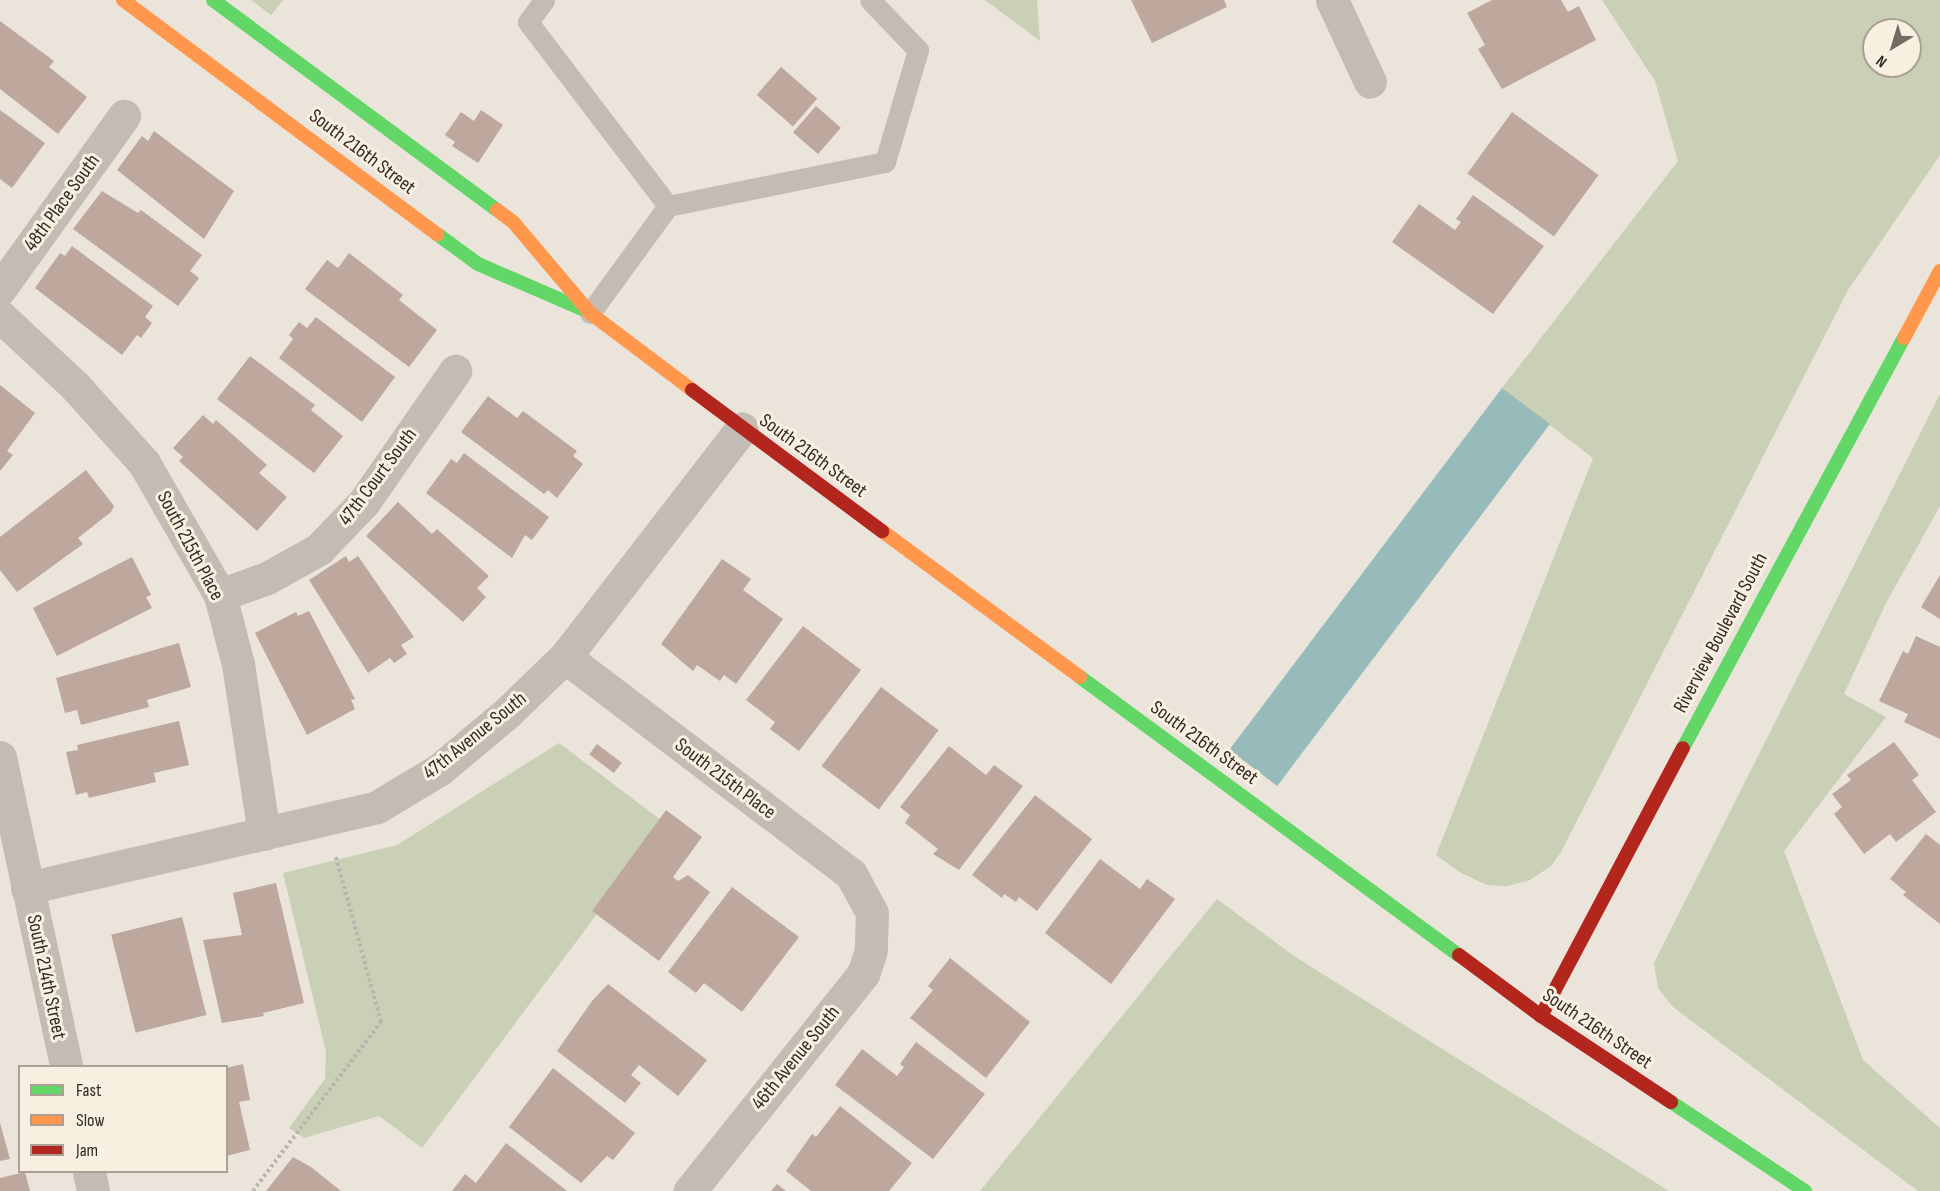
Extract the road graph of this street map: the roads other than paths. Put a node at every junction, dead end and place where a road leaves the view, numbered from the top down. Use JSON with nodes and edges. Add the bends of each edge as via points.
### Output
{"nodes":[{"id":1,"x":123,"y":0,"type":"edge"},
{"id":2,"x":213,"y":0,"type":"edge"},
{"id":3,"x":544,"y":0,"type":"edge"},
{"id":4,"x":870,"y":0,"type":"edge"},
{"id":5,"x":1332,"y":0,"type":"edge"},
{"id":6,"x":1370,"y":81,"type":"dead end"},
{"id":7,"x":124,"y":116,"type":"dead end"},
{"id":8,"x":668,"y":206,"type":"junction"},
{"id":9,"x":0,"y":290,"type":"edge"},
{"id":10,"x":1935,"y":290,"type":"edge"},
{"id":11,"x":590,"y":313,"type":"junction"},
{"id":12,"x":0,"y":316,"type":"edge"},
{"id":13,"x":455,"y":371,"type":"dead end"},
{"id":14,"x":742,"y":428,"type":"junction"},
{"id":15,"x":220,"y":595,"type":"junction"},
{"id":16,"x":565,"y":657,"type":"junction"},
{"id":17,"x":0,"y":758,"type":"edge"},
{"id":18,"x":264,"y":834,"type":"junction"},
{"id":19,"x":27,"y":888,"type":"junction"},
{"id":20,"x":872,"y":913,"type":"joint"},
{"id":21,"x":1541,"y":1016,"type":"junction"},
{"id":22,"x":66,"y":1065,"type":"edge"},
{"id":23,"x":89,"y":1173,"type":"edge"},
{"id":24,"x":93,"y":1191,"type":"edge"},
{"id":25,"x":690,"y":1191,"type":"edge"},
{"id":26,"x":1805,"y":1191,"type":"edge"}],
"edges":[{"from":1,"to":11,"type":"street","name":"South 216th Street","via":[[478,264]]},
{"from":2,"to":11,"type":"street","name":"South 216th Street","via":[[514,223]]},
{"from":3,"to":8,"type":"lane","via":[[528,22]]},
{"from":4,"to":8,"type":"lane","via":[[918,51],[885,162]]},
{"from":5,"to":6,"type":"street"},
{"from":7,"to":9,"type":"street","name":"48th Place South"},
{"from":8,"to":11,"type":"lane"},
{"from":10,"to":21,"type":"street","name":"Riverview Boulevard South"},
{"from":11,"to":14,"type":"street","name":"South 216th Street"},
{"from":12,"to":15,"type":"street","name":"South 215th Place","via":[[75,386],[144,463]]},
{"from":13,"to":15,"type":"street","name":"47th Court South","via":[[364,502],[319,549],[267,578]]},
{"from":14,"to":16,"type":"street","name":"47th Avenue South"},
{"from":14,"to":21,"type":"street","name":"South 216th Street"},
{"from":15,"to":18,"type":"street","name":"South 215th Place","via":[[238,664]]},
{"from":16,"to":18,"type":"street","name":"47th Avenue South","via":[[440,770],[377,807]]},
{"from":16,"to":20,"type":"street","name":"South 215th Place","via":[[851,874]]},
{"from":17,"to":19,"type":"street","name":"South 214th Street"},
{"from":18,"to":19,"type":"street","name":"47th Avenue South"},
{"from":19,"to":22,"type":"street","name":"South 214th Street"},
{"from":20,"to":25,"type":"street","name":"46th Avenue South","via":[[872,950],[862,974]]},
{"from":21,"to":26,"type":"street","name":"South 216th Street"},
{"from":23,"to":24,"type":"street"}]}
